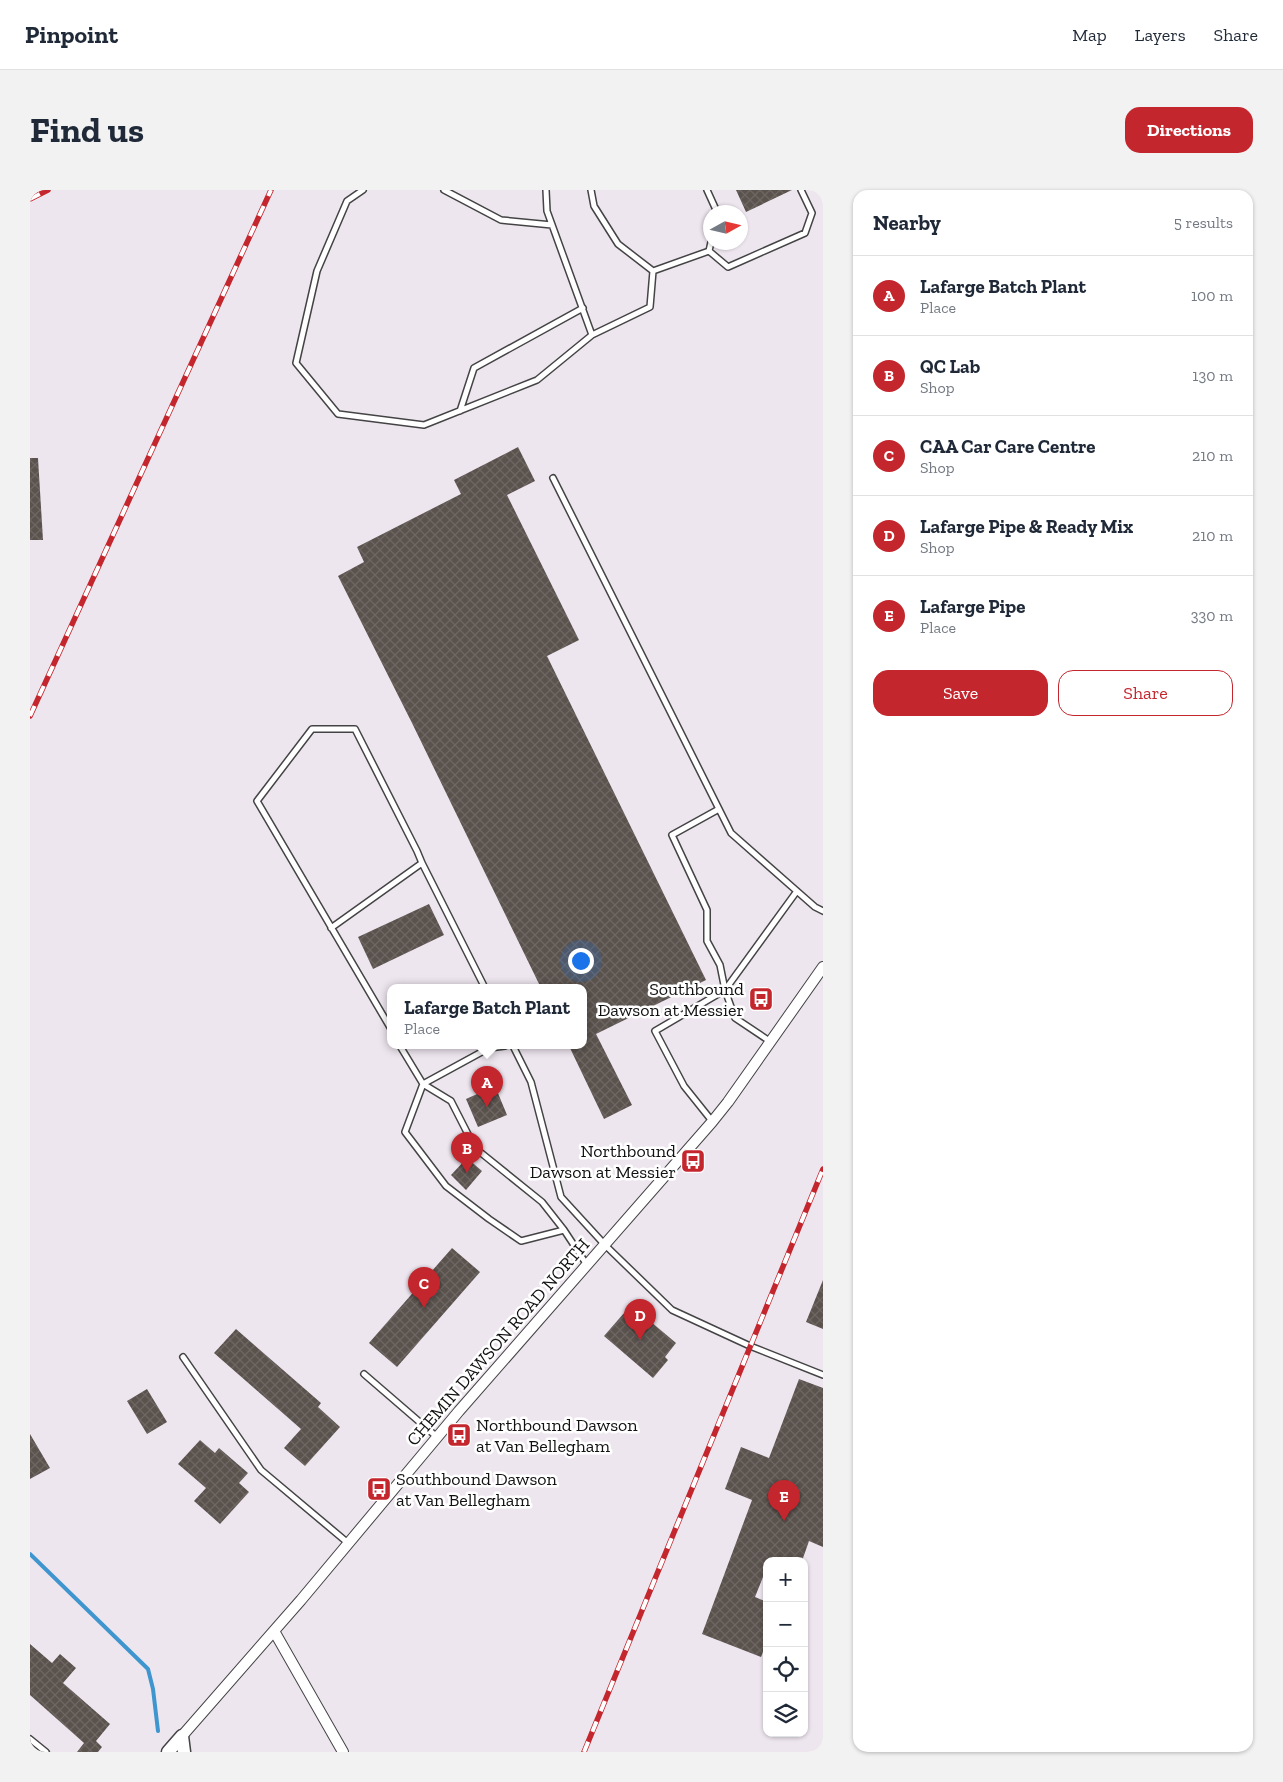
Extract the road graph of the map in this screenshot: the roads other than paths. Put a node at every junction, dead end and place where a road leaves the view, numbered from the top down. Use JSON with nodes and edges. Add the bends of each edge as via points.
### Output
{"nodes":[{"id":1,"x":363,"y":190,"type":"edge"},
{"id":2,"x":444,"y":190,"type":"edge"},
{"id":3,"x":546,"y":190,"type":"edge"},
{"id":4,"x":591,"y":190,"type":"edge"},
{"id":5,"x":707,"y":190,"type":"edge"},
{"id":6,"x":802,"y":190,"type":"edge"},
{"id":7,"x":714,"y":205,"type":"edge"},
{"id":8,"x":552,"y":225,"type":"junction"},
{"id":9,"x":709,"y":251,"type":"joint"},
{"id":10,"x":653,"y":271,"type":"junction"},
{"id":11,"x":582,"y":308,"type":"junction"},
{"id":12,"x":592,"y":335,"type":"junction"},
{"id":13,"x":460,"y":411,"type":"junction"},
{"id":14,"x":553,"y":478,"type":"dead end"},
{"id":15,"x":720,"y":809,"type":"junction"},
{"id":16,"x":422,"y":863,"type":"junction"},
{"id":17,"x":797,"y":891,"type":"junction"},
{"id":18,"x":823,"y":911,"type":"edge"},
{"id":19,"x":331,"y":928,"type":"junction"},
{"id":20,"x":823,"y":967,"type":"edge"},
{"id":21,"x":483,"y":984,"type":"edge"},
{"id":22,"x":725,"y":990,"type":"junction"},
{"id":23,"x":387,"y":1023,"type":"edge"},
{"id":24,"x":771,"y":1043,"type":"junction"},
{"id":25,"x":402,"y":1049,"type":"edge"},
{"id":26,"x":487,"y":1049,"type":"edge"},
{"id":27,"x":514,"y":1049,"type":"edge"},
{"id":28,"x":423,"y":1084,"type":"junction"},
{"id":29,"x":712,"y":1122,"type":"junction"},
{"id":30,"x":564,"y":1230,"type":"junction"},
{"id":31,"x":605,"y":1245,"type":"junction"},
{"id":32,"x":587,"y":1264,"type":"junction"},
{"id":33,"x":183,"y":1357,"type":"dead end"},
{"id":34,"x":364,"y":1374,"type":"dead end"},
{"id":35,"x":823,"y":1375,"type":"edge"},
{"id":36,"x":437,"y":1438,"type":"junction"},
{"id":37,"x":348,"y":1544,"type":"junction"},
{"id":38,"x":274,"y":1631,"type":"junction"},
{"id":39,"x":182,"y":1736,"type":"junction"},
{"id":40,"x":30,"y":1739,"type":"edge"},
{"id":41,"x":46,"y":1752,"type":"edge"},
{"id":42,"x":168,"y":1752,"type":"edge"},
{"id":43,"x":184,"y":1752,"type":"edge"},
{"id":44,"x":343,"y":1752,"type":"edge"}],
"edges":[{"from":1,"to":13,"type":"lane","via":[[346,200],[316,271],[296,363],[338,414],[424,425]]},
{"from":2,"to":8,"type":"lane","via":[[501,220]]},
{"from":3,"to":8,"type":"lane","via":[[547,212]]},
{"from":4,"to":10,"type":"lane","via":[[594,206],[618,244]]},
{"from":5,"to":7,"type":"lane"},
{"from":6,"to":9,"type":"lane","via":[[812,213],[806,233],[728,267]]},
{"from":8,"to":11,"type":"lane"},
{"from":9,"to":10,"type":"lane"},
{"from":10,"to":12,"type":"lane","via":[[650,307]]},
{"from":11,"to":12,"type":"lane"},
{"from":11,"to":13,"type":"lane","via":[[474,368]]},
{"from":12,"to":13,"type":"lane","via":[[537,380]]},
{"from":14,"to":15,"type":"lane"},
{"from":15,"to":17,"type":"lane","via":[[731,833]]},
{"from":15,"to":22,"type":"lane","via":[[672,835],[707,910],[708,940],[720,965]]},
{"from":16,"to":19,"type":"lane"},
{"from":16,"to":19,"type":"lane","via":[[355,729],[312,729],[257,801]]},
{"from":16,"to":21,"type":"lane"},
{"from":17,"to":18,"type":"lane"},
{"from":17,"to":22,"type":"lane"},
{"from":19,"to":23,"type":"lane"},
{"from":20,"to":24,"type":"street","name":"CHEMIN DAWSON ROAD NORTH"},
{"from":22,"to":24,"type":"lane","via":[[736,1018]]},
{"from":22,"to":29,"type":"lane","via":[[655,1031],[684,1086]]},
{"from":24,"to":29,"type":"street","name":"CHEMIN DAWSON ROAD NORTH"},
{"from":25,"to":28,"type":"lane"},
{"from":26,"to":28,"type":"lane"},
{"from":27,"to":31,"type":"lane","via":[[531,1082],[561,1197]]},
{"from":28,"to":30,"type":"lane","via":[[451,1100],[475,1148],[542,1202]]},
{"from":28,"to":30,"type":"lane","via":[[405,1132],[446,1186],[521,1241]]},
{"from":29,"to":31,"type":"street","name":"CHEMIN DAWSON ROAD NORTH"},
{"from":30,"to":32,"type":"lane"},
{"from":31,"to":32,"type":"street","name":"CHEMIN DAWSON ROAD NORTH"},
{"from":31,"to":35,"type":"lane","via":[[672,1310]]},
{"from":32,"to":36,"type":"street","name":"CHEMIN DAWSON ROAD NORTH"},
{"from":33,"to":37,"type":"lane","via":[[261,1470]]},
{"from":34,"to":36,"type":"lane"},
{"from":36,"to":37,"type":"street","name":"CHEMIN DAWSON ROAD NORTH"},
{"from":37,"to":38,"type":"street","name":"CHEMIN DAWSON ROAD NORTH"},
{"from":38,"to":39,"type":"street","name":"CHEMIN DAWSON ROAD NORTH"},
{"from":38,"to":44,"type":"street"},
{"from":39,"to":42,"type":"street","name":"CHEMIN DAWSON ROAD NORTH"},
{"from":39,"to":43,"type":"street"},
{"from":40,"to":41,"type":"lane"}]}
